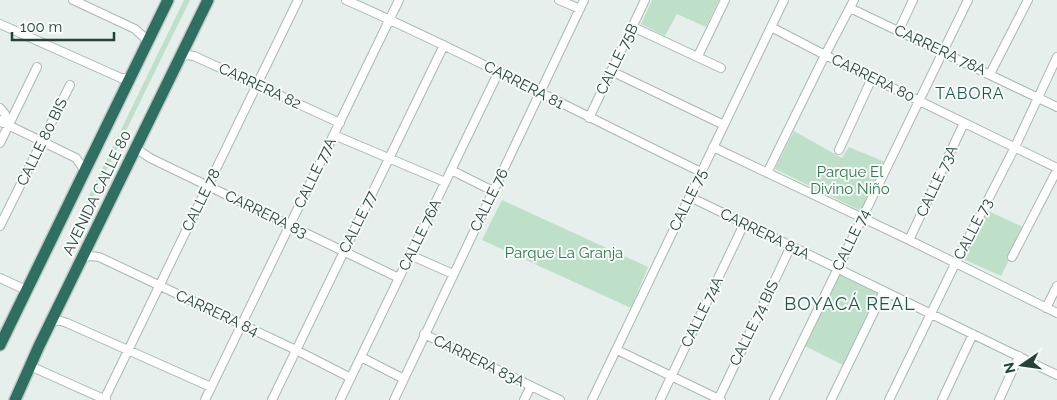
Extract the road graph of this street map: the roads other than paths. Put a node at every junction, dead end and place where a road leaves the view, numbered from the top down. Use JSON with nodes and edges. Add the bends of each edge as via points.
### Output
{"nodes":[{"id":1,"x":73,"y":0,"type":"edge"},
{"id":2,"x":168,"y":0,"type":"edge"},
{"id":3,"x":208,"y":0,"type":"edge"},
{"id":4,"x":298,"y":0,"type":"edge"},
{"id":5,"x":346,"y":0,"type":"edge"},
{"id":6,"x":399,"y":0,"type":"edge"},
{"id":7,"x":559,"y":0,"type":"edge"},
{"id":8,"x":584,"y":0,"type":"edge"},
{"id":9,"x":645,"y":0,"type":"edge"},
{"id":10,"x":725,"y":0,"type":"edge"},
{"id":11,"x":784,"y":0,"type":"edge"},
{"id":12,"x":854,"y":0,"type":"edge"},
{"id":13,"x":913,"y":0,"type":"edge"},
{"id":14,"x":968,"y":0,"type":"edge"},
{"id":15,"x":1028,"y":0,"type":"edge"},
{"id":16,"x":850,"y":8,"type":"junction"},
{"id":17,"x":580,"y":10,"type":"junction"},
{"id":18,"x":390,"y":19,"type":"junction"},
{"id":19,"x":0,"y":24,"type":"edge"},
{"id":20,"x":634,"y":27,"type":"junction"},
{"id":21,"x":771,"y":27,"type":"junction"},
{"id":22,"x":899,"y":30,"type":"junction"},
{"id":23,"x":148,"y":41,"type":"junction"},
{"id":24,"x":444,"y":45,"type":"junction"},
{"id":25,"x":943,"y":52,"type":"junction"},
{"id":26,"x":825,"y":55,"type":"junction"},
{"id":27,"x":698,"y":56,"type":"junction"},
{"id":28,"x":1057,"y":57,"type":"edge"},
{"id":29,"x":180,"y":58,"type":"junction"},
{"id":30,"x":37,"y":67,"type":"dead end"},
{"id":31,"x":721,"y":68,"type":"dead end"},
{"id":32,"x":499,"y":71,"type":"junction"},
{"id":33,"x":611,"y":71,"type":"junction"},
{"id":34,"x":990,"y":74,"type":"junction"},
{"id":35,"x":130,"y":78,"type":"junction"},
{"id":36,"x":872,"y":78,"type":"junction"},
{"id":37,"x":70,"y":85,"type":"dead end"},
{"id":38,"x":257,"y":85,"type":"junction"},
{"id":39,"x":540,"y":93,"type":"junction"},
{"id":40,"x":1038,"y":96,"type":"junction"},
{"id":41,"x":919,"y":101,"type":"junction"},
{"id":42,"x":1057,"y":106,"type":"edge"},
{"id":43,"x":0,"y":108,"type":"edge"},
{"id":44,"x":589,"y":118,"type":"junction"},
{"id":45,"x":4,"y":123,"type":"edge"},
{"id":46,"x":340,"y":123,"type":"junction"},
{"id":47,"x":964,"y":123,"type":"junction"},
{"id":48,"x":724,"y":125,"type":"junction"},
{"id":49,"x":334,"y":135,"type":"junction"},
{"id":50,"x":42,"y":142,"type":"junction"},
{"id":51,"x":0,"y":143,"type":"edge"},
{"id":52,"x":136,"y":146,"type":"junction"},
{"id":53,"x":714,"y":147,"type":"junction"},
{"id":54,"x":1015,"y":147,"type":"junction"},
{"id":55,"x":839,"y":150,"type":"dead end"},
{"id":56,"x":389,"y":158,"type":"junction"},
{"id":57,"x":1057,"y":169,"type":"edge"},
{"id":58,"x":451,"y":170,"type":"junction"},
{"id":59,"x":85,"y":171,"type":"junction"},
{"id":60,"x":702,"y":172,"type":"junction"},
{"id":61,"x":767,"y":173,"type":"junction"},
{"id":62,"x":445,"y":182,"type":"junction"},
{"id":63,"x":208,"y":186,"type":"junction"},
{"id":64,"x":493,"y":190,"type":"junction"},
{"id":65,"x":690,"y":197,"type":"junction"},
{"id":66,"x":862,"y":219,"type":"junction"},
{"id":67,"x":744,"y":224,"type":"junction"},
{"id":68,"x":290,"y":225,"type":"junction"},
{"id":69,"x":0,"y":226,"type":"edge"},
{"id":70,"x":909,"y":240,"type":"junction"},
{"id":71,"x":791,"y":246,"type":"junction"},
{"id":72,"x":344,"y":251,"type":"junction"},
{"id":73,"x":410,"y":255,"type":"junction"},
{"id":74,"x":1012,"y":257,"type":"dead end"},
{"id":75,"x":81,"y":258,"type":"junction"},
{"id":76,"x":955,"y":264,"type":"junction"},
{"id":77,"x":838,"y":269,"type":"junction"},
{"id":78,"x":453,"y":274,"type":"junction"},
{"id":79,"x":0,"y":278,"type":"edge"},
{"id":80,"x":399,"y":278,"type":"junction"},
{"id":81,"x":159,"y":286,"type":"junction"},
{"id":82,"x":1057,"y":286,"type":"edge"},
{"id":83,"x":26,"y":290,"type":"junction"},
{"id":84,"x":884,"y":291,"type":"junction"},
{"id":85,"x":1046,"y":308,"type":"junction"},
{"id":86,"x":1057,"y":313,"type":"edge"},
{"id":87,"x":931,"y":314,"type":"junction"},
{"id":88,"x":51,"y":321,"type":"junction"},
{"id":89,"x":241,"y":325,"type":"junction"},
{"id":90,"x":4,"y":331,"type":"edge"},
{"id":91,"x":424,"y":334,"type":"junction"},
{"id":92,"x":973,"y":334,"type":"junction"},
{"id":93,"x":0,"y":345,"type":"edge"},
{"id":94,"x":128,"y":350,"type":"junction"},
{"id":95,"x":296,"y":350,"type":"junction"},
{"id":96,"x":617,"y":350,"type":"junction"},
{"id":97,"x":1019,"y":356,"type":"junction"},
{"id":98,"x":361,"y":357,"type":"junction"},
{"id":99,"x":28,"y":369,"type":"junction"},
{"id":100,"x":1057,"y":375,"type":"edge"},
{"id":101,"x":671,"y":376,"type":"junction"},
{"id":102,"x":351,"y":378,"type":"junction"},
{"id":103,"x":404,"y":379,"type":"junction"},
{"id":104,"x":531,"y":386,"type":"junction"},
{"id":105,"x":211,"y":387,"type":"junction"},
{"id":106,"x":16,"y":400,"type":"edge"},
{"id":107,"x":25,"y":400,"type":"edge"},
{"id":108,"x":105,"y":400,"type":"edge"},
{"id":109,"x":205,"y":400,"type":"edge"},
{"id":110,"x":272,"y":400,"type":"edge"},
{"id":111,"x":340,"y":400,"type":"edge"},
{"id":112,"x":394,"y":400,"type":"edge"},
{"id":113,"x":524,"y":400,"type":"edge"},
{"id":114,"x":560,"y":400,"type":"edge"},
{"id":115,"x":592,"y":400,"type":"edge"},
{"id":116,"x":660,"y":400,"type":"edge"},
{"id":117,"x":719,"y":400,"type":"edge"},
{"id":118,"x":774,"y":400,"type":"edge"},
{"id":119,"x":831,"y":400,"type":"edge"},
{"id":120,"x":889,"y":400,"type":"edge"},
{"id":121,"x":942,"y":400,"type":"edge"},
{"id":122,"x":999,"y":400,"type":"edge"}],
"edges":[{"from":1,"to":23,"type":"street","via":[[135,29]]},
{"from":2,"to":23,"type":"highway","name":"AVENIDA CALLE 80"},
{"from":3,"to":29,"type":"highway","name":"AVENIDA CALLE 80"},
{"from":4,"to":38,"type":"street","name":"CALLE 78"},
{"from":5,"to":18,"type":"street","name":"CARRERA 81"},
{"from":6,"to":18,"type":"street","name":"CALLE 77A"},
{"from":7,"to":17,"type":"street"},
{"from":8,"to":17,"type":"street","name":"CALLE 76"},
{"from":9,"to":20,"type":"street","name":"CALLE 75B"},
{"from":10,"to":27,"type":"street"},
{"from":11,"to":21,"type":"street","name":"CALLE 75"},
{"from":12,"to":16,"type":"street"},
{"from":13,"to":22,"type":"street"},
{"from":14,"to":25,"type":"street","name":"CALLE 74"},
{"from":15,"to":34,"type":"street"},
{"from":16,"to":22,"type":"street","name":"CARRERA 78A"},
{"from":16,"to":26,"type":"street"},
{"from":17,"to":39,"type":"street","name":"CALLE 76"},
{"from":18,"to":24,"type":"street","name":"CARRERA 81"},
{"from":18,"to":46,"type":"street","name":"CALLE 77A"},
{"from":19,"to":35,"type":"street","via":[[121,78]]},
{"from":20,"to":27,"type":"street"},
{"from":20,"to":33,"type":"street","name":"CALLE 75B"},
{"from":21,"to":26,"type":"street","name":"CARRERA 80"},
{"from":21,"to":48,"type":"street","name":"CALLE 75"},
{"from":22,"to":25,"type":"street","name":"CARRERA 78A"},
{"from":23,"to":35,"type":"highway","name":"AVENIDA CALLE 80"},
{"from":24,"to":32,"type":"street","name":"CARRERA 81"},
{"from":24,"to":56,"type":"street","name":"CALLE 77"},
{"from":25,"to":34,"type":"street","name":"CARRERA 78A"},
{"from":25,"to":41,"type":"street","name":"CALLE 74"},
{"from":26,"to":36,"type":"street","name":"CARRERA 80"},
{"from":26,"to":61,"type":"street"},
{"from":27,"to":31,"type":"street"},
{"from":28,"to":40,"type":"street","name":"CALLE 73"},
{"from":29,"to":38,"type":"street","name":"CARRERA 82","via":[[194,56]]},
{"from":29,"to":52,"type":"highway","name":"AVENIDA CALLE 80"},
{"from":30,"to":45,"type":"street"},
{"from":32,"to":39,"type":"street","name":"CARRERA 81"},
{"from":32,"to":58,"type":"street","name":"CALLE 76A"},
{"from":33,"to":44,"type":"street","name":"CALLE 75B"},
{"from":33,"to":48,"type":"street"},
{"from":34,"to":40,"type":"street","name":"CARRERA 78A"},
{"from":35,"to":59,"type":"highway","name":"AVENIDA CALLE 80"},
{"from":36,"to":41,"type":"street","name":"CARRERA 80"},
{"from":36,"to":55,"type":"street"},
{"from":37,"to":50,"type":"street","name":"CALLE 80 BIS"},
{"from":38,"to":46,"type":"street","name":"CARRERA 82"},
{"from":38,"to":63,"type":"street","name":"CALLE 78"},
{"from":39,"to":44,"type":"street","name":"CARRERA 81"},
{"from":39,"to":64,"type":"street","name":"CALLE 76"},
{"from":40,"to":42,"type":"street","name":"CARRERA 78A"},
{"from":40,"to":54,"type":"street","name":"CALLE 73"},
{"from":41,"to":47,"type":"street","name":"CARRERA 80"},
{"from":41,"to":66,"type":"street","name":"CALLE 74"},
{"from":43,"to":45,"type":"street","via":[[5,114]]},
{"from":44,"to":60,"type":"street","name":"CARRERA 81"},
{"from":45,"to":50,"type":"street"},
{"from":45,"to":51,"type":"street"},
{"from":46,"to":49,"type":"street","name":"CALLE 77A"},
{"from":47,"to":54,"type":"street","name":"CARRERA 80"},
{"from":47,"to":70,"type":"street","name":"CALLE 73A"},
{"from":48,"to":53,"type":"street","name":"CALLE 75"},
{"from":49,"to":56,"type":"street"},
{"from":49,"to":68,"type":"street","name":"CALLE 77A"},
{"from":50,"to":59,"type":"street","via":[[76,158]]},
{"from":50,"to":69,"type":"street","name":"CALLE 80 BIS"},
{"from":52,"to":63,"type":"street","name":"CARRERA 83","via":[[150,158]]},
{"from":52,"to":75,"type":"highway","name":"AVENIDA CALLE 80"},
{"from":53,"to":60,"type":"street","name":"CALLE 75"},
{"from":53,"to":61,"type":"street"},
{"from":54,"to":57,"type":"street","name":"CARRERA 80"},
{"from":54,"to":76,"type":"street","name":"CALLE 73"},
{"from":56,"to":62,"type":"street"},
{"from":56,"to":72,"type":"street","name":"CALLE 77"},
{"from":57,"to":74,"type":"street"},
{"from":58,"to":62,"type":"street","name":"CALLE 76A"},
{"from":58,"to":64,"type":"street"},
{"from":59,"to":83,"type":"highway","name":"AVENIDA CALLE 80"},
{"from":60,"to":65,"type":"street","name":"CALLE 75"},
{"from":61,"to":66,"type":"street"},
{"from":62,"to":73,"type":"street","name":"CALLE 76A"},
{"from":63,"to":68,"type":"street","name":"CARRERA 83"},
{"from":63,"to":81,"type":"street","name":"CALLE 78"},
{"from":64,"to":78,"type":"street","name":"CALLE 76"},
{"from":65,"to":67,"type":"street","name":"CARRERA 81A"},
{"from":65,"to":96,"type":"street","name":"CALLE 75"},
{"from":66,"to":70,"type":"street"},
{"from":66,"to":77,"type":"street","name":"CALLE 74"},
{"from":67,"to":71,"type":"street","name":"CARRERA 81A"},
{"from":67,"to":101,"type":"street","name":"CALLE 74A"},
{"from":68,"to":72,"type":"street","name":"CARRERA 83"},
{"from":68,"to":89,"type":"street","name":"CALLE 77A"},
{"from":70,"to":76,"type":"street"},
{"from":71,"to":77,"type":"street","name":"CARRERA 81A"},
{"from":71,"to":117,"type":"street","name":"CALLE 74 BIS"},
{"from":72,"to":80,"type":"street","name":"CARRERA 83"},
{"from":72,"to":95,"type":"street","name":"CALLE 77"},
{"from":73,"to":78,"type":"street"},
{"from":73,"to":80,"type":"street","name":"CALLE 76A"},
{"from":75,"to":81,"type":"street","name":"CARRERA 84","via":[[99,257]]},
{"from":75,"to":88,"type":"highway","name":"AVENIDA CALLE 80"},
{"from":76,"to":85,"type":"street"},
{"from":76,"to":87,"type":"street","name":"CALLE 73"},
{"from":77,"to":84,"type":"street","name":"CARRERA 81A"},
{"from":77,"to":118,"type":"street","name":"CALLE 74"},
{"from":78,"to":91,"type":"street","name":"CALLE 76"},
{"from":79,"to":83,"type":"street"},
{"from":80,"to":98,"type":"street","name":"CALLE 76A"},
{"from":81,"to":89,"type":"street","name":"CARRERA 84"},
{"from":81,"to":94,"type":"street","name":"CALLE 78"},
{"from":82,"to":85,"type":"street"},
{"from":83,"to":90,"type":"highway","name":"AVENIDA CALLE 80"},
{"from":84,"to":87,"type":"street","name":"CARRERA 81A"},
{"from":84,"to":119,"type":"street"},
{"from":85,"to":86,"type":"street"},
{"from":87,"to":92,"type":"street","name":"CARRERA 81A"},
{"from":87,"to":120,"type":"street","name":"CALLE 73"},
{"from":88,"to":94,"type":"street","via":[[67,323]]},
{"from":88,"to":99,"type":"highway","name":"AVENIDA CALLE 80"},
{"from":89,"to":95,"type":"street","name":"CARRERA 84"},
{"from":89,"to":105,"type":"street","name":"CALLE 77A"},
{"from":90,"to":93,"type":"highway","name":"AVENIDA CALLE 80"},
{"from":91,"to":103,"type":"street","name":"CALLE 76"},
{"from":91,"to":104,"type":"street","name":"CARRERA 83A"},
{"from":92,"to":97,"type":"street","name":"CARRERA 81A"},
{"from":92,"to":121,"type":"street"},
{"from":94,"to":105,"type":"street"},
{"from":94,"to":108,"type":"street","name":"CALLE 78"},
{"from":95,"to":102,"type":"street","name":"CARRERA 84"},
{"from":95,"to":110,"type":"street","name":"CALLE 77"},
{"from":96,"to":101,"type":"street"},
{"from":96,"to":115,"type":"street","name":"CALLE 75"},
{"from":97,"to":100,"type":"street","name":"CARRERA 81A"},
{"from":97,"to":122,"type":"street"},
{"from":98,"to":102,"type":"street","name":"CALLE 76A"},
{"from":98,"to":103,"type":"street"},
{"from":99,"to":106,"type":"highway","name":"AVENIDA CALLE 80"},
{"from":99,"to":107,"type":"highway"},
{"from":99,"to":108,"type":"street"},
{"from":101,"to":116,"type":"street","name":"CALLE 74A"},
{"from":101,"to":117,"type":"street"},
{"from":102,"to":111,"type":"street","name":"CALLE 76A"},
{"from":103,"to":112,"type":"street","name":"CALLE 76"},
{"from":104,"to":113,"type":"street"},
{"from":104,"to":114,"type":"street","name":"CARRERA 83A"},
{"from":105,"to":109,"type":"street","name":"CALLE 77A"}]}
